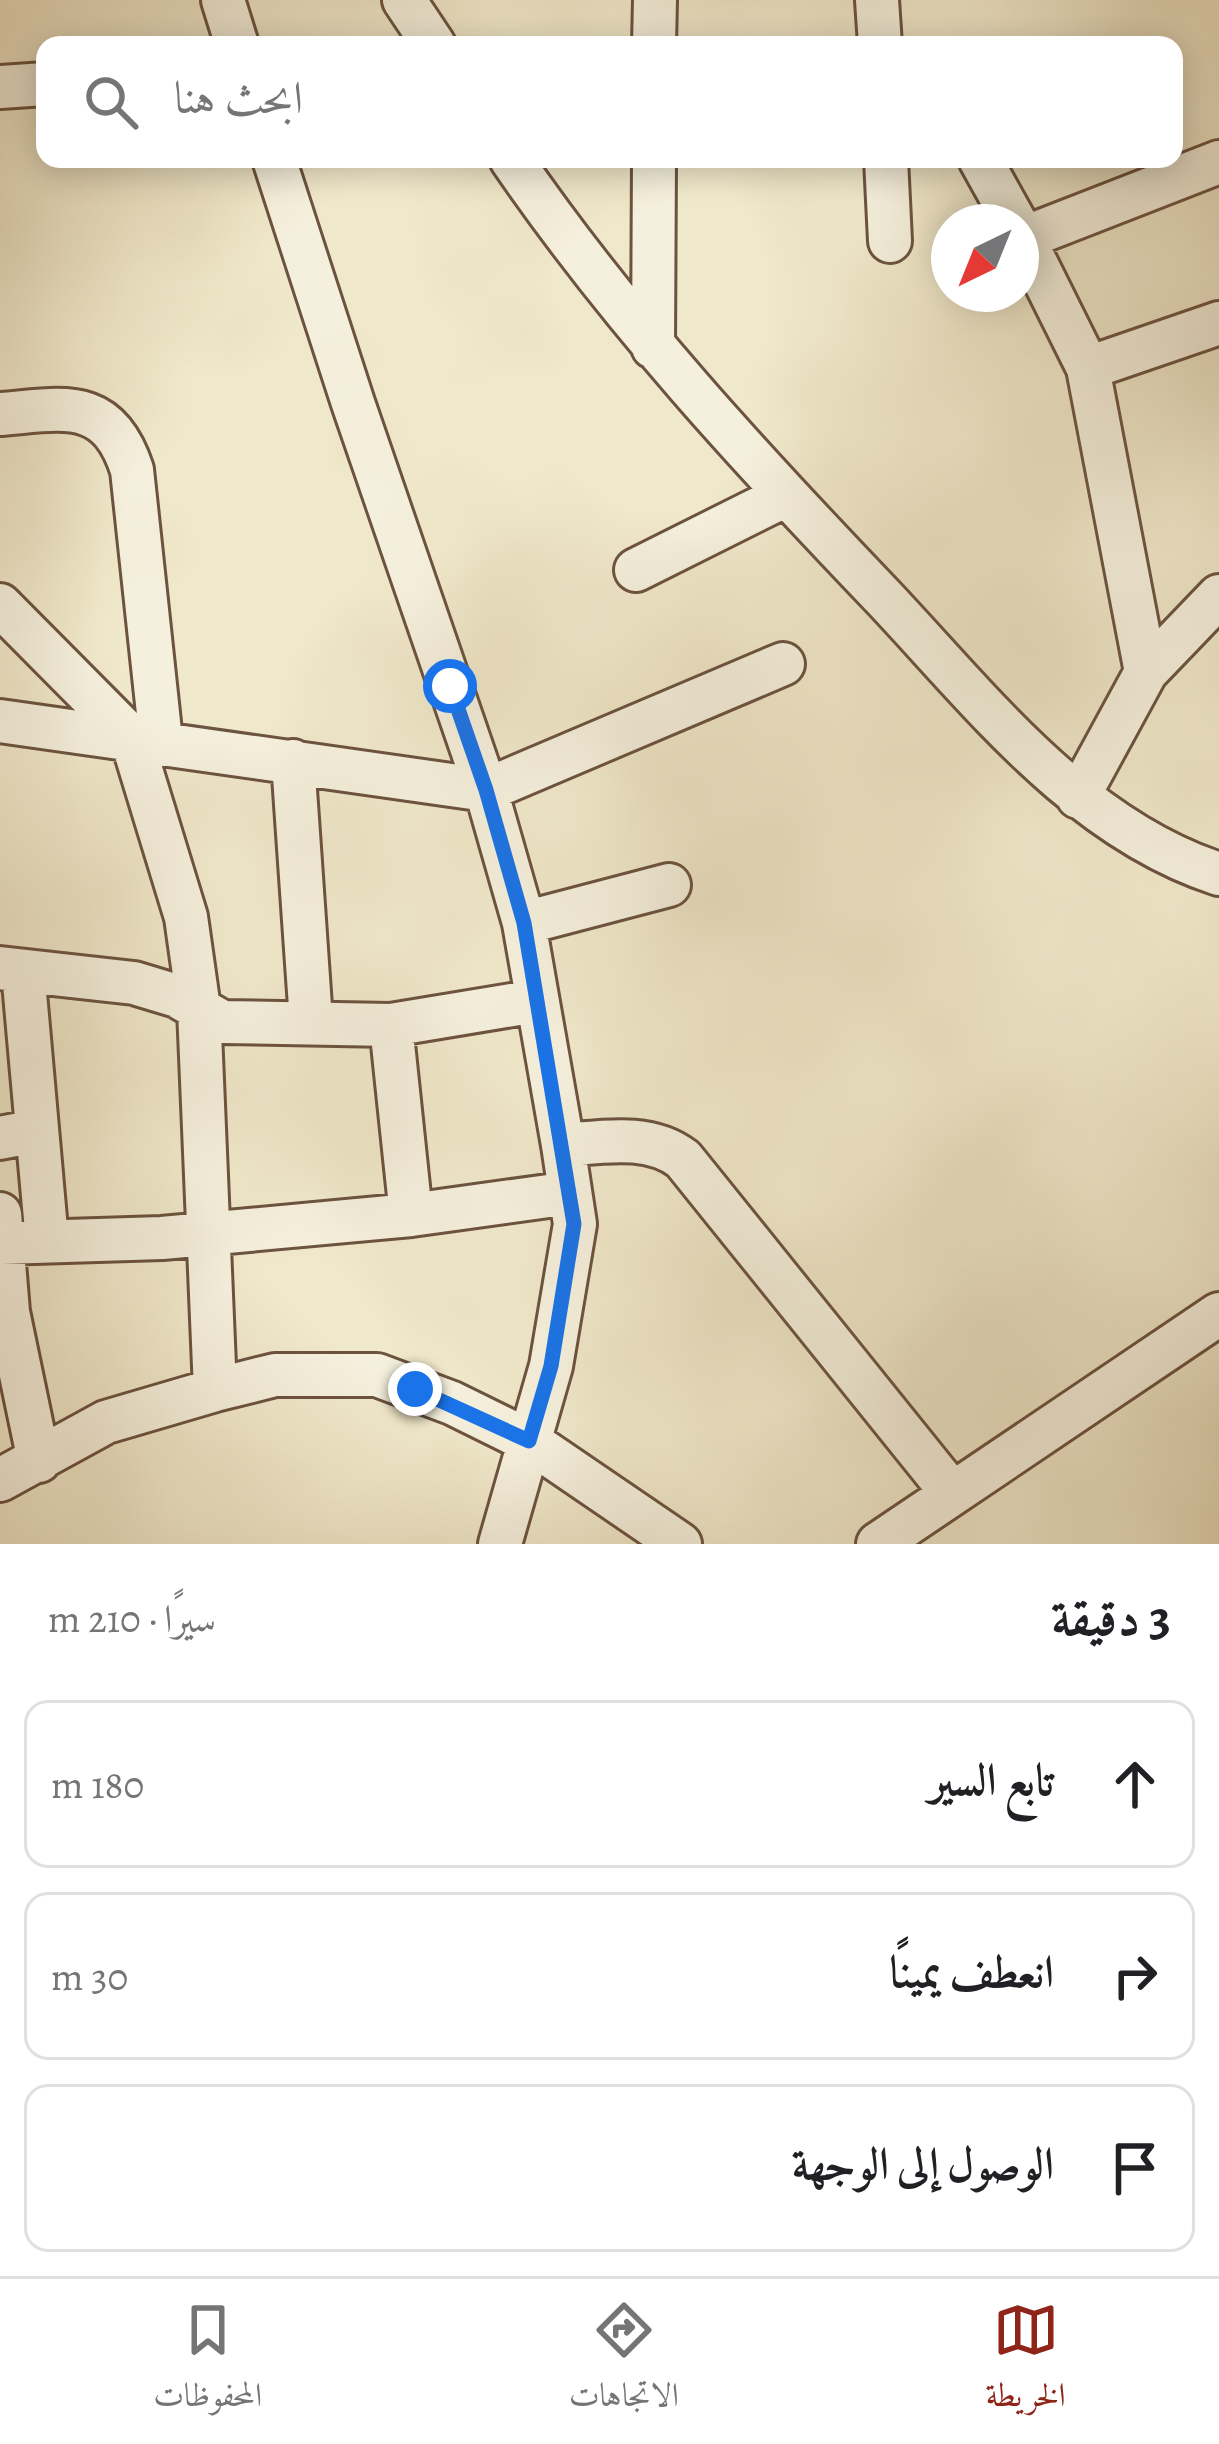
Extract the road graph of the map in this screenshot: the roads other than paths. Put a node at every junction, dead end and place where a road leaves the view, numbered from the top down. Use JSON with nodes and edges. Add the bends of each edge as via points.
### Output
{"nodes":[{"id":1,"x":223,"y":0,"type":"edge"},
{"id":2,"x":404,"y":0,"type":"edge"},
{"id":3,"x":655,"y":0,"type":"edge"},
{"id":4,"x":235,"y":36,"type":"edge"},
{"id":5,"x":428,"y":36,"type":"edge"},
{"id":6,"x":654,"y":36,"type":"edge"},
{"id":7,"x":36,"y":85,"type":"edge"},
{"id":8,"x":0,"y":87,"type":"edge"},
{"id":9,"x":1219,"y":162,"type":"edge"},
{"id":10,"x":277,"y":168,"type":"edge"},
{"id":11,"x":518,"y":168,"type":"edge"},
{"id":12,"x":654,"y":168,"type":"edge"},
{"id":13,"x":886,"y":168,"type":"edge"},
{"id":14,"x":985,"y":168,"type":"edge"},
{"id":15,"x":1005,"y":204,"type":"edge"},
{"id":16,"x":1039,"y":224,"type":"edge"},
{"id":17,"x":890,"y":241,"type":"dead end"},
{"id":18,"x":1039,"y":269,"type":"edge"},
{"id":19,"x":1219,"y":323,"type":"edge"},
{"id":20,"x":652,"y":346,"type":"junction"},
{"id":21,"x":1088,"y":368,"type":"junction"},
{"id":22,"x":0,"y":414,"type":"edge"},
{"id":23,"x":786,"y":495,"type":"junction"},
{"id":24,"x":636,"y":570,"type":"dead end"},
{"id":25,"x":1219,"y":596,"type":"edge"},
{"id":26,"x":0,"y":604,"type":"edge"},
{"id":27,"x":783,"y":664,"type":"dead end"},
{"id":28,"x":1147,"y":672,"type":"junction"},
{"id":29,"x":0,"y":721,"type":"edge"},
{"id":30,"x":146,"y":739,"type":"junction"},
{"id":31,"x":293,"y":761,"type":"junction"},
{"id":32,"x":486,"y":790,"type":"junction"},
{"id":33,"x":1078,"y":797,"type":"junction"},
{"id":34,"x":1219,"y":874,"type":"edge"},
{"id":35,"x":669,"y":885,"type":"dead end"},
{"id":36,"x":524,"y":923,"type":"junction"},
{"id":37,"x":12,"y":970,"type":"edge"},
{"id":38,"x":536,"y":1001,"type":"junction"},
{"id":39,"x":199,"y":1009,"type":"junction"},
{"id":40,"x":311,"y":1021,"type":"junction"},
{"id":41,"x":392,"y":1025,"type":"junction"},
{"id":42,"x":18,"y":1135,"type":"edge"},
{"id":43,"x":563,"y":1145,"type":"junction"},
{"id":44,"x":570,"y":1192,"type":"junction"},
{"id":45,"x":411,"y":1215,"type":"junction"},
{"id":46,"x":1,"y":1229,"type":"edge"},
{"id":47,"x":206,"y":1234,"type":"junction"},
{"id":48,"x":47,"y":1241,"type":"junction"},
{"id":49,"x":4,"y":1312,"type":"edge"},
{"id":50,"x":1219,"y":1314,"type":"edge"},
{"id":51,"x":215,"y":1390,"type":"junction"},
{"id":52,"x":529,"y":1441,"type":"junction"},
{"id":53,"x":39,"y":1461,"type":"junction"},
{"id":54,"x":0,"y":1480,"type":"edge"},
{"id":55,"x":952,"y":1493,"type":"junction"},
{"id":56,"x":500,"y":1544,"type":"edge"},
{"id":57,"x":680,"y":1544,"type":"edge"},
{"id":58,"x":878,"y":1544,"type":"edge"}],
"edges":[{"from":1,"to":4,"type":"street"},
{"from":2,"to":5,"type":"street"},
{"from":3,"to":6,"type":"street"},
{"from":7,"to":8,"type":"street"},
{"from":9,"to":16,"type":"street"},
{"from":10,"to":32,"type":"street"},
{"from":11,"to":20,"type":"street"},
{"from":12,"to":20,"type":"street"},
{"from":13,"to":17,"type":"street"},
{"from":14,"to":15,"type":"street"},
{"from":18,"to":21,"type":"street"},
{"from":19,"to":21,"type":"street"},
{"from":20,"to":23,"type":"street"},
{"from":21,"to":28,"type":"street"},
{"from":22,"to":30,"type":"street","via":[[68,407],[92,414],[127,454]]},
{"from":23,"to":24,"type":"street"},
{"from":23,"to":33,"type":"street"},
{"from":25,"to":28,"type":"street"},
{"from":26,"to":30,"type":"street"},
{"from":27,"to":32,"type":"street"},
{"from":28,"to":33,"type":"street"},
{"from":29,"to":30,"type":"street"},
{"from":30,"to":31,"type":"street"},
{"from":30,"to":39,"type":"street"},
{"from":31,"to":32,"type":"street"},
{"from":31,"to":40,"type":"street"},
{"from":32,"to":36,"type":"street"},
{"from":33,"to":34,"type":"street","via":[[1185,863]]},
{"from":35,"to":36,"type":"street"},
{"from":36,"to":38,"type":"street"},
{"from":37,"to":39,"type":"street","via":[[134,983]]},
{"from":37,"to":42,"type":"street"},
{"from":38,"to":41,"type":"street"},
{"from":38,"to":43,"type":"street"},
{"from":39,"to":40,"type":"street","via":[[222,1022]]},
{"from":39,"to":47,"type":"street"},
{"from":40,"to":41,"type":"street"},
{"from":41,"to":45,"type":"street"},
{"from":42,"to":48,"type":"street"},
{"from":43,"to":44,"type":"street"},
{"from":43,"to":55,"type":"street","via":[[665,1145],[682,1159]]},
{"from":44,"to":45,"type":"street"},
{"from":44,"to":52,"type":"street","via":[[574,1224],[559,1319]]},
{"from":45,"to":47,"type":"street"},
{"from":46,"to":48,"type":"street"},
{"from":46,"to":49,"type":"street"},
{"from":47,"to":48,"type":"street"},
{"from":47,"to":51,"type":"street"},
{"from":49,"to":53,"type":"street"},
{"from":50,"to":55,"type":"street"},
{"from":51,"to":52,"type":"street","via":[[275,1375],[377,1375]]},
{"from":51,"to":53,"type":"street","via":[[106,1422]]},
{"from":52,"to":56,"type":"street"},
{"from":52,"to":57,"type":"street"},
{"from":53,"to":54,"type":"street"},
{"from":55,"to":58,"type":"street"}]}
